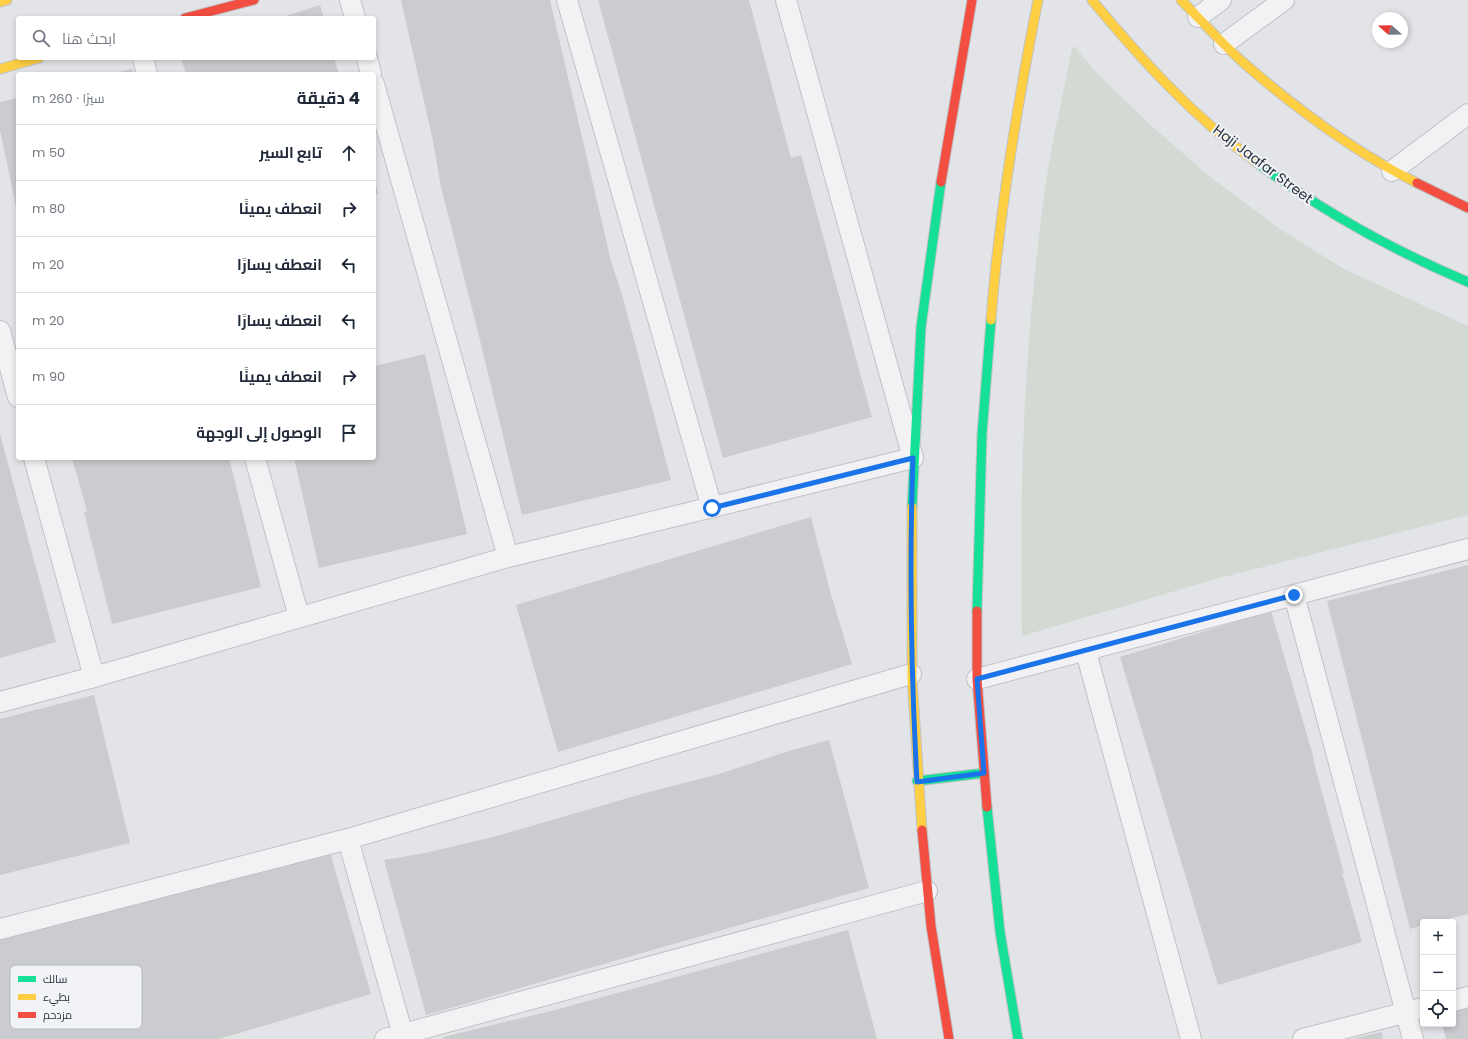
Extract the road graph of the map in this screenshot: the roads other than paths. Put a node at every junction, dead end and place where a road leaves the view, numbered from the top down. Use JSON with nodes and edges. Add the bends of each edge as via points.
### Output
{"nodes":[{"id":1,"x":7,"y":0,"type":"edge"},
{"id":2,"x":254,"y":0,"type":"edge"},
{"id":3,"x":350,"y":0,"type":"edge"},
{"id":4,"x":567,"y":0,"type":"edge"},
{"id":5,"x":786,"y":0,"type":"edge"},
{"id":6,"x":972,"y":0,"type":"edge"},
{"id":7,"x":1038,"y":0,"type":"edge"},
{"id":8,"x":1092,"y":0,"type":"edge"},
{"id":9,"x":1180,"y":0,"type":"edge"},
{"id":10,"x":1221,"y":0,"type":"edge"},
{"id":11,"x":1284,"y":0,"type":"edge"},
{"id":12,"x":0,"y":2,"type":"edge"},
{"id":13,"x":193,"y":16,"type":"edge"},
{"id":14,"x":355,"y":16,"type":"edge"},
{"id":15,"x":1198,"y":17,"type":"junction"},
{"id":16,"x":1224,"y":44,"type":"junction"},
{"id":17,"x":32,"y":60,"type":"edge"},
{"id":18,"x":144,"y":60,"type":"edge"},
{"id":19,"x":368,"y":60,"type":"edge"},
{"id":20,"x":0,"y":69,"type":"edge"},
{"id":21,"x":146,"y":72,"type":"edge"},
{"id":22,"x":370,"y":72,"type":"edge"},
{"id":23,"x":376,"y":91,"type":"edge"},
{"id":24,"x":1468,"y":114,"type":"edge"},
{"id":25,"x":1392,"y":171,"type":"junction"},
{"id":26,"x":1468,"y":208,"type":"edge"},
{"id":27,"x":1468,"y":282,"type":"edge"},
{"id":28,"x":0,"y":331,"type":"edge"},
{"id":29,"x":16,"y":391,"type":"edge"},
{"id":30,"x":913,"y":458,"type":"junction"},
{"id":31,"x":35,"y":460,"type":"edge"},
{"id":32,"x":256,"y":460,"type":"edge"},
{"id":33,"x":712,"y":508,"type":"junction"},
{"id":34,"x":1468,"y":549,"type":"edge"},
{"id":35,"x":508,"y":557,"type":"junction"},
{"id":36,"x":1294,"y":595,"type":"junction"},
{"id":37,"x":299,"y":617,"type":"junction"},
{"id":38,"x":1086,"y":652,"type":"junction"},
{"id":39,"x":911,"y":674,"type":"junction"},
{"id":40,"x":94,"y":677,"type":"junction"},
{"id":41,"x":977,"y":679,"type":"junction"},
{"id":42,"x":0,"y":702,"type":"edge"},
{"id":43,"x":984,"y":773,"type":"junction"},
{"id":44,"x":917,"y":782,"type":"junction"},
{"id":45,"x":348,"y":838,"type":"junction"},
{"id":46,"x":927,"y":891,"type":"junction"},
{"id":47,"x":0,"y":929,"type":"edge"},
{"id":48,"x":1468,"y":997,"type":"edge"},
{"id":49,"x":1456,"y":999,"type":"edge"},
{"id":50,"x":1414,"y":1010,"type":"edge"},
{"id":51,"x":397,"y":1037,"type":"edge"},
{"id":52,"x":948,"y":1039,"type":"edge"},
{"id":53,"x":1018,"y":1039,"type":"edge"},
{"id":54,"x":1191,"y":1039,"type":"edge"},
{"id":55,"x":1302,"y":1039,"type":"edge"},
{"id":56,"x":1413,"y":1039,"type":"edge"}],
"edges":[{"from":1,"to":12,"type":"street"},
{"from":2,"to":13,"type":"street"},
{"from":3,"to":14,"type":"street"},
{"from":4,"to":33,"type":"street"},
{"from":5,"to":30,"type":"street"},
{"from":6,"to":30,"type":"street","via":[[938,196],[921,324]]},
{"from":7,"to":41,"type":"street","via":[[1016,113],[996,251],[982,434],[977,564]]},
{"from":8,"to":27,"type":"street","name":"Haji Jaafar Street","via":[[1137,54],[1188,105],[1244,153],[1303,196],[1365,234],[1430,267]]},
{"from":9,"to":15,"type":"street"},
{"from":10,"to":15,"type":"street"},
{"from":11,"to":16,"type":"street"},
{"from":15,"to":16,"type":"street"},
{"from":16,"to":25,"type":"street","via":[[1317,123]]},
{"from":17,"to":20,"type":"street"},
{"from":18,"to":21,"type":"street"},
{"from":19,"to":22,"type":"street"},
{"from":23,"to":35,"type":"street"},
{"from":24,"to":25,"type":"street"},
{"from":25,"to":26,"type":"street"},
{"from":28,"to":29,"type":"street"},
{"from":30,"to":33,"type":"street"},
{"from":30,"to":39,"type":"street","via":[[910,543]]},
{"from":31,"to":40,"type":"street"},
{"from":32,"to":37,"type":"street"},
{"from":33,"to":35,"type":"street"},
{"from":34,"to":36,"type":"street"},
{"from":35,"to":37,"type":"street"},
{"from":36,"to":38,"type":"street"},
{"from":36,"to":50,"type":"street"},
{"from":37,"to":40,"type":"street"},
{"from":38,"to":41,"type":"street"},
{"from":38,"to":54,"type":"street"},
{"from":39,"to":44,"type":"street"},
{"from":39,"to":45,"type":"street"},
{"from":40,"to":42,"type":"street"},
{"from":41,"to":43,"type":"street"},
{"from":43,"to":44,"type":"street"},
{"from":43,"to":53,"type":"street","via":[[1000,932]]},
{"from":44,"to":46,"type":"street"},
{"from":45,"to":47,"type":"street"},
{"from":45,"to":51,"type":"street"},
{"from":46,"to":51,"type":"street"},
{"from":46,"to":52,"type":"street"},
{"from":48,"to":49,"type":"street"},
{"from":50,"to":55,"type":"street"},
{"from":50,"to":56,"type":"street"}]}
